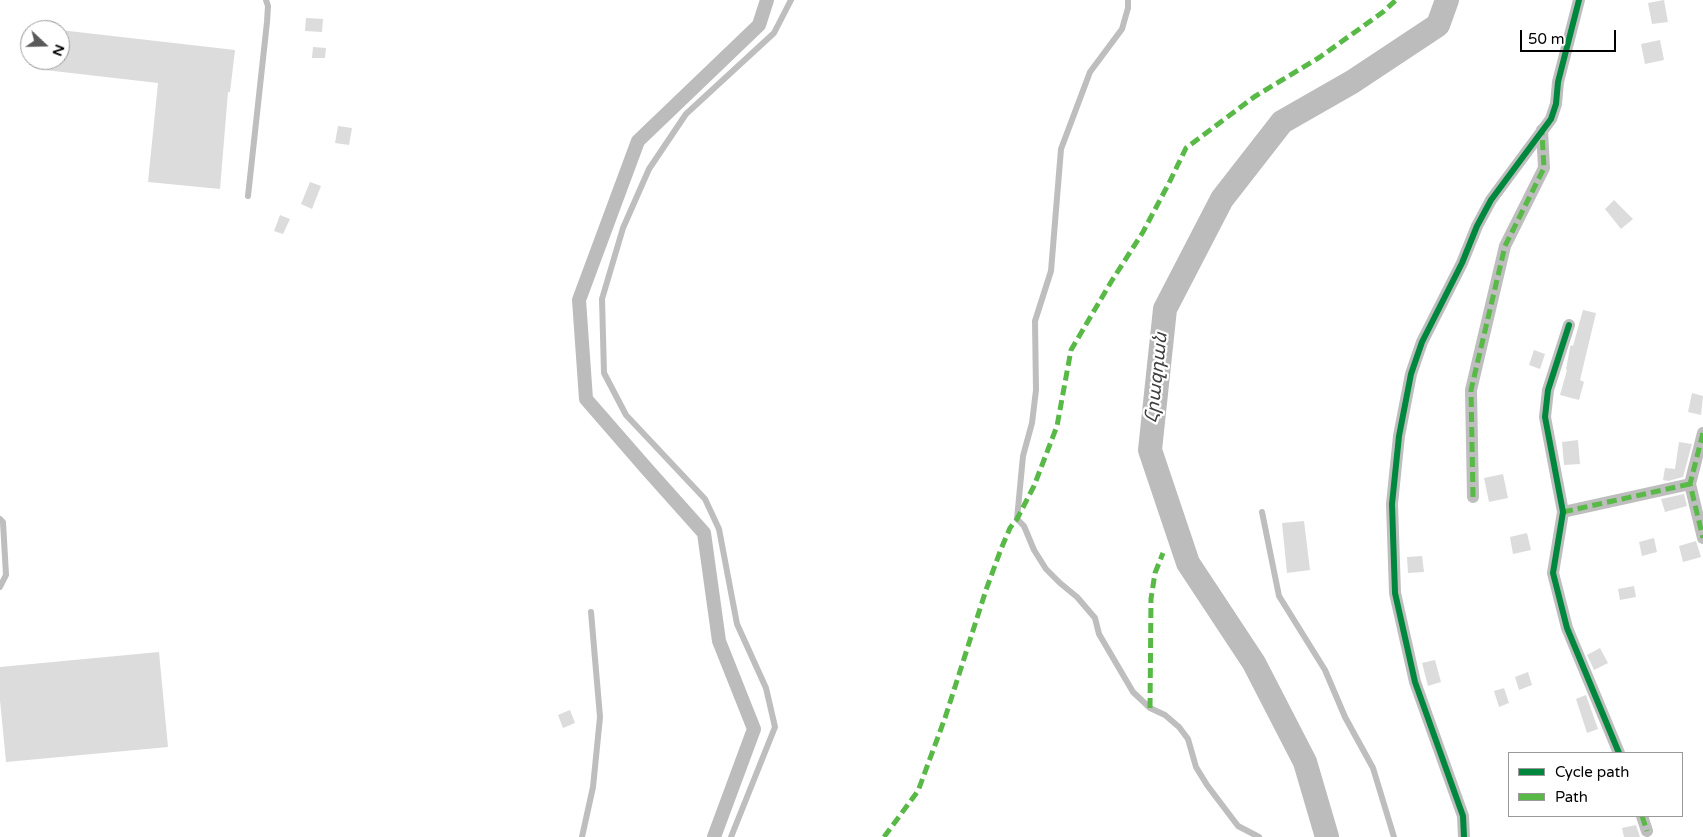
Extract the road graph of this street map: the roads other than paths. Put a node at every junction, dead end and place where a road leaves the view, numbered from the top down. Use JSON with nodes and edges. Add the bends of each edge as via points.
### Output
{"nodes":[{"id":1,"x":266,"y":0,"type":"edge"},
{"id":2,"x":791,"y":0,"type":"edge"},
{"id":3,"x":1128,"y":0,"type":"edge"},
{"id":4,"x":1579,"y":0,"type":"edge"},
{"id":5,"x":1542,"y":130,"type":"junction"},
{"id":6,"x":248,"y":196,"type":"dead end"},
{"id":7,"x":1569,"y":325,"type":"dead end"},
{"id":8,"x":1703,"y":433,"type":"edge"},
{"id":9,"x":1690,"y":484,"type":"junction"},
{"id":10,"x":1473,"y":498,"type":"dead end"},
{"id":11,"x":1262,"y":512,"type":"dead end"},
{"id":12,"x":1563,"y":512,"type":"junction"},
{"id":13,"x":0,"y":519,"type":"edge"},
{"id":14,"x":1703,"y":538,"type":"edge"},
{"id":15,"x":0,"y":587,"type":"edge"},
{"id":16,"x":591,"y":612,"type":"dead end"},
{"id":17,"x":1619,"y":752,"type":"edge"},
{"id":18,"x":1642,"y":817,"type":"edge"},
{"id":19,"x":1647,"y":831,"type":"dead end"},
{"id":20,"x":582,"y":837,"type":"edge"},
{"id":21,"x":731,"y":837,"type":"edge"},
{"id":22,"x":1259,"y":837,"type":"edge"},
{"id":23,"x":1394,"y":837,"type":"edge"},
{"id":24,"x":1464,"y":837,"type":"edge"}],
"edges":[{"from":1,"to":6,"type":"lane","via":[[268,22]]},
{"from":2,"to":21,"type":"lane","via":[[774,33],[686,114],[649,169],[623,228],[602,299],[604,373],[626,415],[705,499],[719,529],[737,624],[766,688],[774,727]]},
{"from":3,"to":22,"type":"lane","via":[[1122,29],[1090,72],[1061,149],[1051,271],[1035,321],[1036,390],[1023,456],[1017,519],[1046,568],[1094,618],[1099,634],[1133,692],[1179,727],[1207,785],[1238,826]]},
{"from":4,"to":5,"type":"street","via":[[1558,82],[1556,104]]},
{"from":5,"to":10,"type":"street","via":[[1544,168],[1505,246],[1472,390]]},
{"from":5,"to":24,"type":"street","via":[[1491,200],[1422,342],[1411,374],[1399,436],[1392,504],[1395,593],[1415,682],[1463,816]]},
{"from":7,"to":12,"type":"street","via":[[1548,390],[1545,417]]},
{"from":8,"to":9,"type":"street"},
{"from":9,"to":12,"type":"street"},
{"from":9,"to":14,"type":"street"},
{"from":11,"to":23,"type":"lane","via":[[1279,596],[1325,670],[1345,718],[1373,768]]},
{"from":12,"to":17,"type":"street","via":[[1553,573],[1567,628]]},
{"from":13,"to":15,"type":"lane","via":[[3,522],[6,576]]},
{"from":16,"to":20,"type":"lane","via":[[600,717],[593,787]]},
{"from":18,"to":19,"type":"street"}]}
